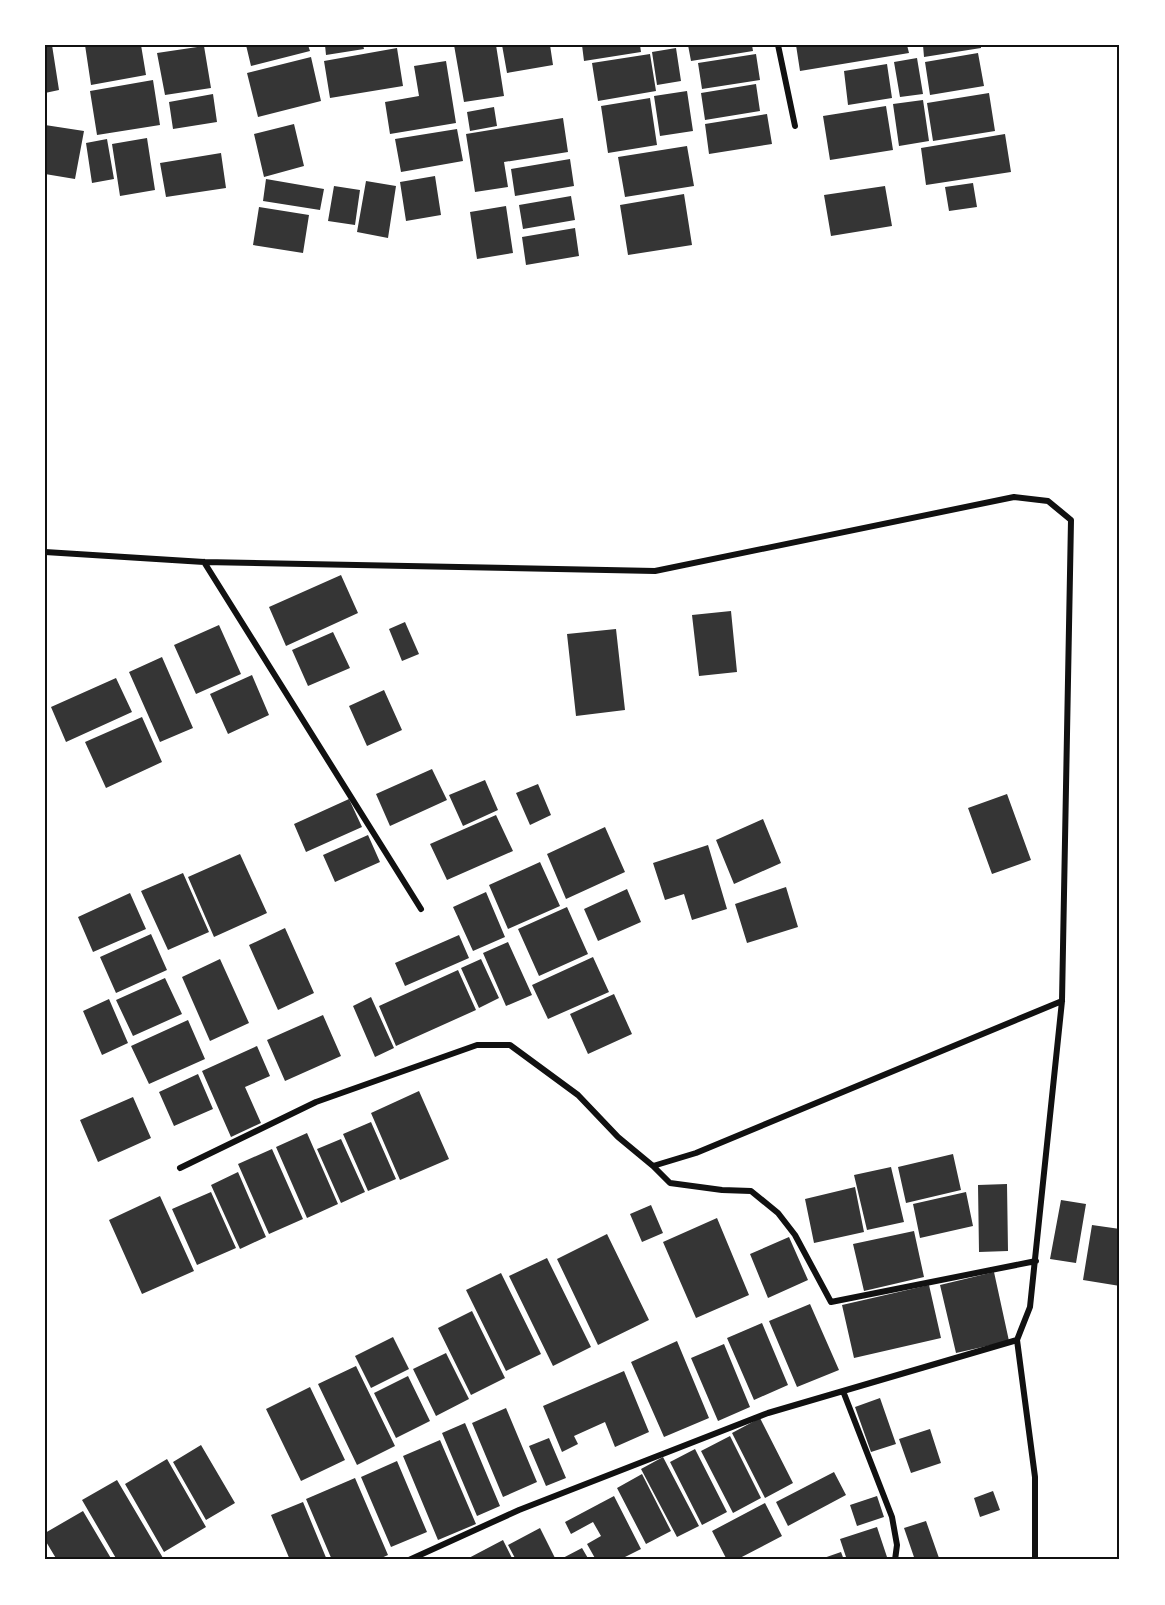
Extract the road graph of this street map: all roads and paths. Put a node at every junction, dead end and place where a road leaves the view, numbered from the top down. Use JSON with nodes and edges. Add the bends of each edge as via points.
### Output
{"nodes":[{"id":1,"x":778,"y":45,"type":"edge"},
{"id":2,"x":795,"y":126,"type":"dead end"},
{"id":3,"x":45,"y":552,"type":"edge"},
{"id":4,"x":204,"y":562,"type":"junction"},
{"id":5,"x":421,"y":909,"type":"dead end"},
{"id":6,"x":1062,"y":1000,"type":"junction"},
{"id":7,"x":653,"y":1166,"type":"junction"},
{"id":8,"x":180,"y":1168,"type":"dead end"},
{"id":9,"x":1036,"y":1261,"type":"junction"},
{"id":10,"x":1017,"y":1340,"type":"junction"},
{"id":11,"x":843,"y":1391,"type":"junction"},
{"id":12,"x":409,"y":1560,"type":"edge"},
{"id":13,"x":895,"y":1560,"type":"edge"},
{"id":14,"x":1035,"y":1560,"type":"edge"}],
"edges":[{"from":1,"to":2,"type":"street"},
{"from":3,"to":4,"type":"street"},
{"from":4,"to":5,"type":"street"},
{"from":4,"to":6,"type":"street","via":[[655,571],[1014,496],[1048,501],[1071,520]]},
{"from":6,"to":7,"type":"street","via":[[696,1153]]},
{"from":6,"to":9,"type":"street"},
{"from":7,"to":8,"type":"street","via":[[618,1137],[578,1095],[510,1045],[477,1045],[316,1102]]},
{"from":7,"to":9,"type":"street","via":[[670,1183],[751,1191],[778,1213],[795,1235],[831,1302]]},
{"from":9,"to":10,"type":"street","via":[[1030,1307]]},
{"from":10,"to":11,"type":"street"},
{"from":10,"to":14,"type":"street","via":[[1035,1477]]},
{"from":11,"to":12,"type":"street","via":[[768,1413],[519,1510]]},
{"from":11,"to":13,"type":"street","via":[[892,1518],[897,1545]]}]}
